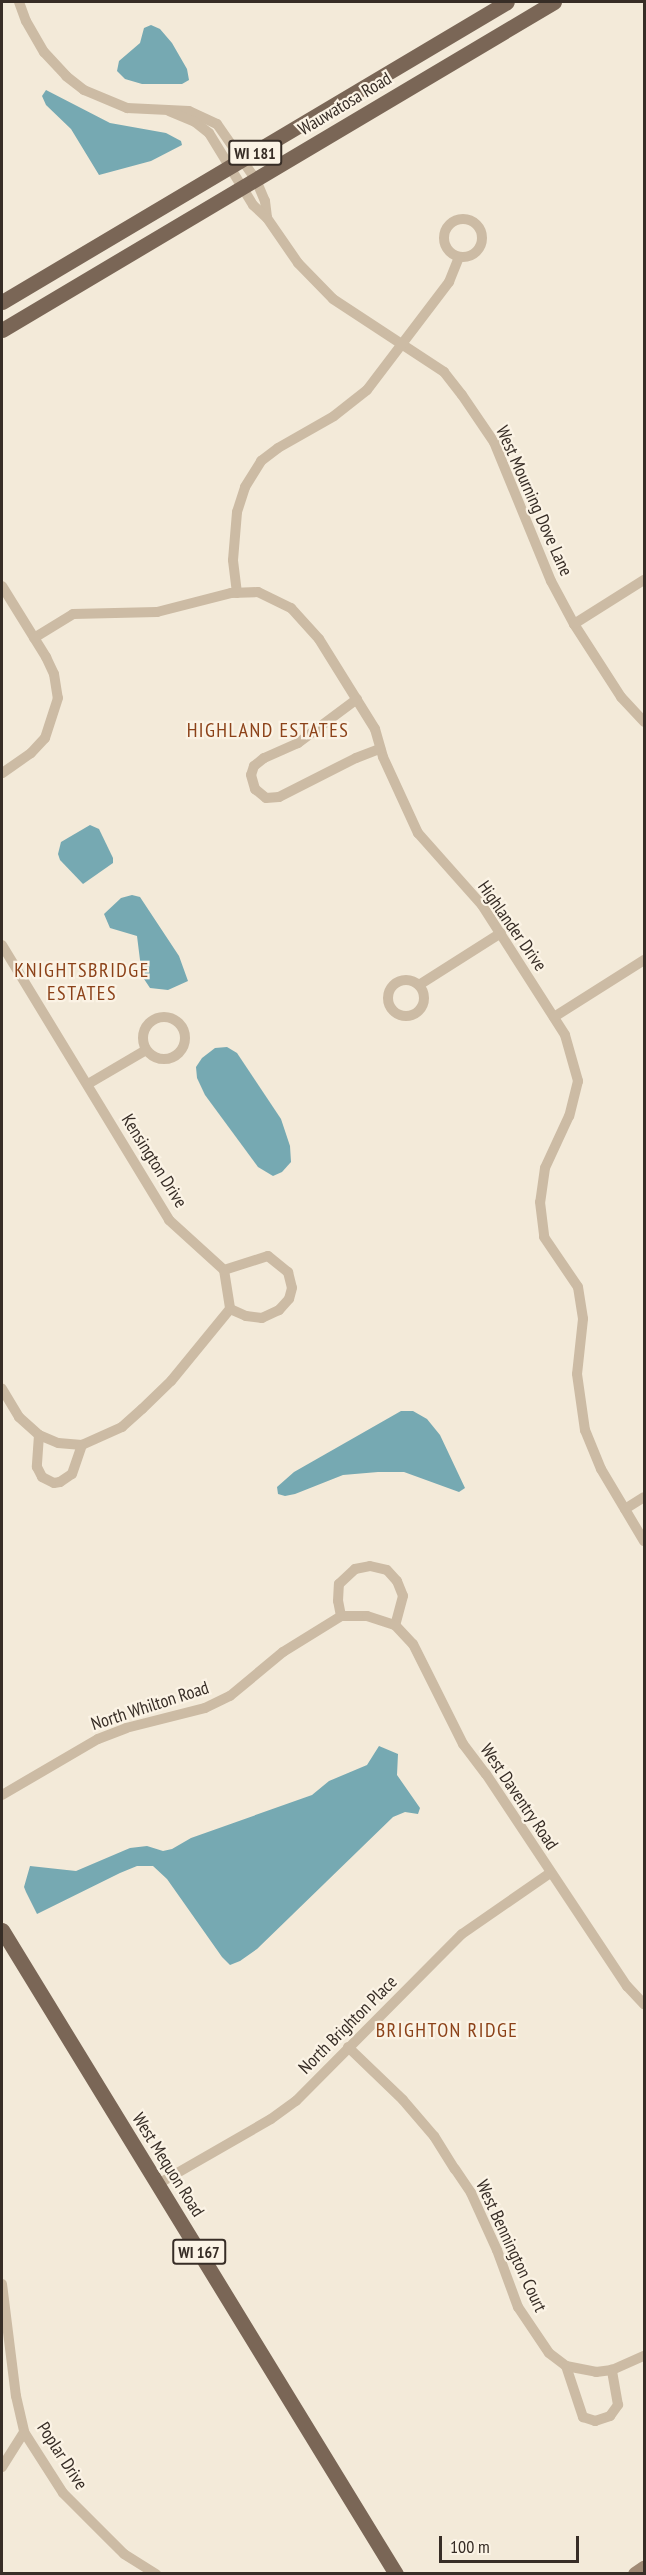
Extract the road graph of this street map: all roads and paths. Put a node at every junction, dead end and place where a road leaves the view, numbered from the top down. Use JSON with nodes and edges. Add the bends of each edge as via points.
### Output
{"nodes":[{"id":1,"x":19,"y":2,"type":"edge"},
{"id":2,"x":507,"y":2,"type":"edge"},
{"id":3,"x":554,"y":2,"type":"edge"},
{"id":4,"x":237,"y":163,"type":"junction"},
{"id":5,"x":250,"y":184,"type":"junction"},
{"id":6,"x":459,"y":257,"type":"dead end"},
{"id":7,"x":2,"y":302,"type":"edge"},
{"id":8,"x":2,"y":330,"type":"edge"},
{"id":9,"x":403,"y":345,"type":"junction"},
{"id":10,"x":645,"y":580,"type":"edge"},
{"id":11,"x":2,"y":586,"type":"edge"},
{"id":12,"x":237,"y":593,"type":"junction"},
{"id":13,"x":574,"y":624,"type":"junction"},
{"id":14,"x":34,"y":638,"type":"junction"},
{"id":15,"x":357,"y":699,"type":"junction"},
{"id":16,"x":645,"y":722,"type":"edge"},
{"id":17,"x":380,"y":749,"type":"junction"},
{"id":18,"x":2,"y":773,"type":"edge"},
{"id":19,"x":501,"y":933,"type":"junction"},
{"id":20,"x":2,"y":945,"type":"edge"},
{"id":21,"x":645,"y":960,"type":"edge"},
{"id":22,"x":420,"y":985,"type":"dead end"},
{"id":23,"x":554,"y":1017,"type":"junction"},
{"id":24,"x":146,"y":1050,"type":"dead end"},
{"id":25,"x":88,"y":1084,"type":"junction"},
{"id":26,"x":224,"y":1270,"type":"junction"},
{"id":27,"x":230,"y":1309,"type":"junction"},
{"id":28,"x":2,"y":1389,"type":"edge"},
{"id":29,"x":39,"y":1435,"type":"junction"},
{"id":30,"x":82,"y":1446,"type":"junction"},
{"id":31,"x":645,"y":1497,"type":"edge"},
{"id":32,"x":625,"y":1509,"type":"junction"},
{"id":33,"x":645,"y":1541,"type":"edge"},
{"id":34,"x":341,"y":1616,"type":"junction"},
{"id":35,"x":394,"y":1624,"type":"junction"},
{"id":36,"x":2,"y":1795,"type":"edge"},
{"id":37,"x":550,"y":1874,"type":"junction"},
{"id":38,"x":2,"y":1930,"type":"edge"},
{"id":39,"x":645,"y":2004,"type":"edge"},
{"id":40,"x":348,"y":2047,"type":"junction"},
{"id":41,"x":158,"y":2184,"type":"junction"},
{"id":42,"x":2,"y":2284,"type":"edge"},
{"id":43,"x":645,"y":2356,"type":"edge"},
{"id":44,"x":566,"y":2366,"type":"junction"},
{"id":45,"x":612,"y":2370,"type":"junction"},
{"id":46,"x":24,"y":2432,"type":"junction"},
{"id":47,"x":2,"y":2467,"type":"edge"},
{"id":48,"x":645,"y":2568,"type":"edge"},
{"id":49,"x":156,"y":2574,"type":"edge"},
{"id":50,"x":396,"y":2574,"type":"edge"},
{"id":51,"x":635,"y":2574,"type":"edge"}],
"edges":[{"from":1,"to":4,"type":"street","name":"West Mourning Dove Lane","via":[[44,52],[78,86],[112,104],[135,110],[189,111],[208,118],[223,130]]},
{"from":2,"to":4,"type":"main road","name":"Wauwatosa Road","number":"WI 181"},
{"from":3,"to":5,"type":"main road","name":"Wauwatosa Road","number":"WI 181"},
{"from":4,"to":5,"type":"street","name":"West Mourning Dove Lane"},
{"from":4,"to":7,"type":"main road","name":"Wauwatosa Road","number":"WI 181"},
{"from":5,"to":8,"type":"main road","name":"Wauwatosa Road","number":"WI 181"},
{"from":5,"to":9,"type":"street","name":"West Mourning Dove Lane","via":[[253,205],[267,218],[298,263],[333,299]]},
{"from":6,"to":9,"type":"street","via":[[449,282]]},
{"from":9,"to":12,"type":"street","via":[[367,390],[334,416],[261,461],[245,487],[237,512],[233,560]]},
{"from":9,"to":13,"type":"street","name":"West Mourning Dove Lane","via":[[444,372],[494,442],[551,581]]},
{"from":10,"to":13,"type":"street"},
{"from":11,"to":14,"type":"street"},
{"from":12,"to":14,"type":"street","name":"Highlander Drive","via":[[157,612],[73,614]]},
{"from":12,"to":15,"type":"street","name":"Highlander Drive","via":[[258,592],[291,608],[319,639]]},
{"from":13,"to":16,"type":"street","name":"West Mourning Dove Lane","via":[[621,697]]},
{"from":14,"to":18,"type":"street","via":[[54,674],[58,698],[45,738]]},
{"from":15,"to":17,"type":"street","name":"Highlander Drive","via":[[375,729]]},
{"from":15,"to":17,"type":"street","via":[[298,742],[254,766],[251,775],[255,789],[266,798],[279,797]]},
{"from":17,"to":19,"type":"street","name":"Highlander Drive","via":[[418,833],[482,905]]},
{"from":19,"to":22,"type":"street"},
{"from":19,"to":23,"type":"street","name":"Highlander Drive"},
{"from":20,"to":25,"type":"street","name":"Kensington Drive"},
{"from":21,"to":23,"type":"street"},
{"from":23,"to":32,"type":"street","name":"Highlander Drive","via":[[565,1035],[578,1081],[569,1116],[545,1168],[540,1202],[544,1237],[578,1287],[583,1319],[577,1374],[585,1430],[601,1469]]},
{"from":24,"to":25,"type":"street"},
{"from":25,"to":26,"type":"street","name":"Kensington Drive","via":[[169,1220]]},
{"from":26,"to":27,"type":"street"},
{"from":26,"to":27,"type":"street","via":[[268,1256],[288,1272],[292,1288],[289,1299],[279,1310],[262,1318]]},
{"from":27,"to":30,"type":"street","via":[[171,1381],[122,1427]]},
{"from":28,"to":29,"type":"street","via":[[19,1417]]},
{"from":29,"to":30,"type":"street","via":[[58,1443]]},
{"from":29,"to":30,"type":"street","via":[[37,1467],[42,1477],[54,1483],[72,1474]]},
{"from":31,"to":32,"type":"street"},
{"from":32,"to":33,"type":"street","name":"Highlander Drive"},
{"from":34,"to":35,"type":"street","via":[[367,1616]]},
{"from":34,"to":35,"type":"street","via":[[339,1584],[355,1569],[370,1566],[387,1570],[397,1581],[403,1596]]},
{"from":34,"to":36,"type":"street","name":"North Whilton Road","via":[[283,1652],[230,1696],[205,1708],[98,1739]]},
{"from":35,"to":37,"type":"street","name":"West Daventry Road","via":[[413,1644],[463,1744]]},
{"from":37,"to":39,"type":"street","name":"West Daventry Road","via":[[627,1986]]},
{"from":37,"to":40,"type":"street","name":"North Brighton Place","via":[[462,1934]]},
{"from":38,"to":41,"type":"main road","name":"West Mequon Road","number":"WI 167"},
{"from":40,"to":41,"type":"street","name":"North Brighton Place","via":[[297,2101]]},
{"from":40,"to":44,"type":"street","name":"West Bennington Court","via":[[403,2100],[439,2145],[471,2193],[518,2307],[549,2353]]},
{"from":41,"to":50,"type":"main road","name":"West Mequon Road","number":"WI 167"},
{"from":42,"to":46,"type":"street","name":"Poplar Drive"},
{"from":43,"to":45,"type":"street"},
{"from":44,"to":45,"type":"street","via":[[596,2372]]},
{"from":44,"to":45,"type":"street","via":[[583,2417],[596,2421],[610,2416],[618,2405]]},
{"from":46,"to":47,"type":"street"},
{"from":46,"to":49,"type":"street","name":"Poplar Drive","via":[[63,2493],[124,2554]]},
{"from":48,"to":51,"type":"street"}]}
